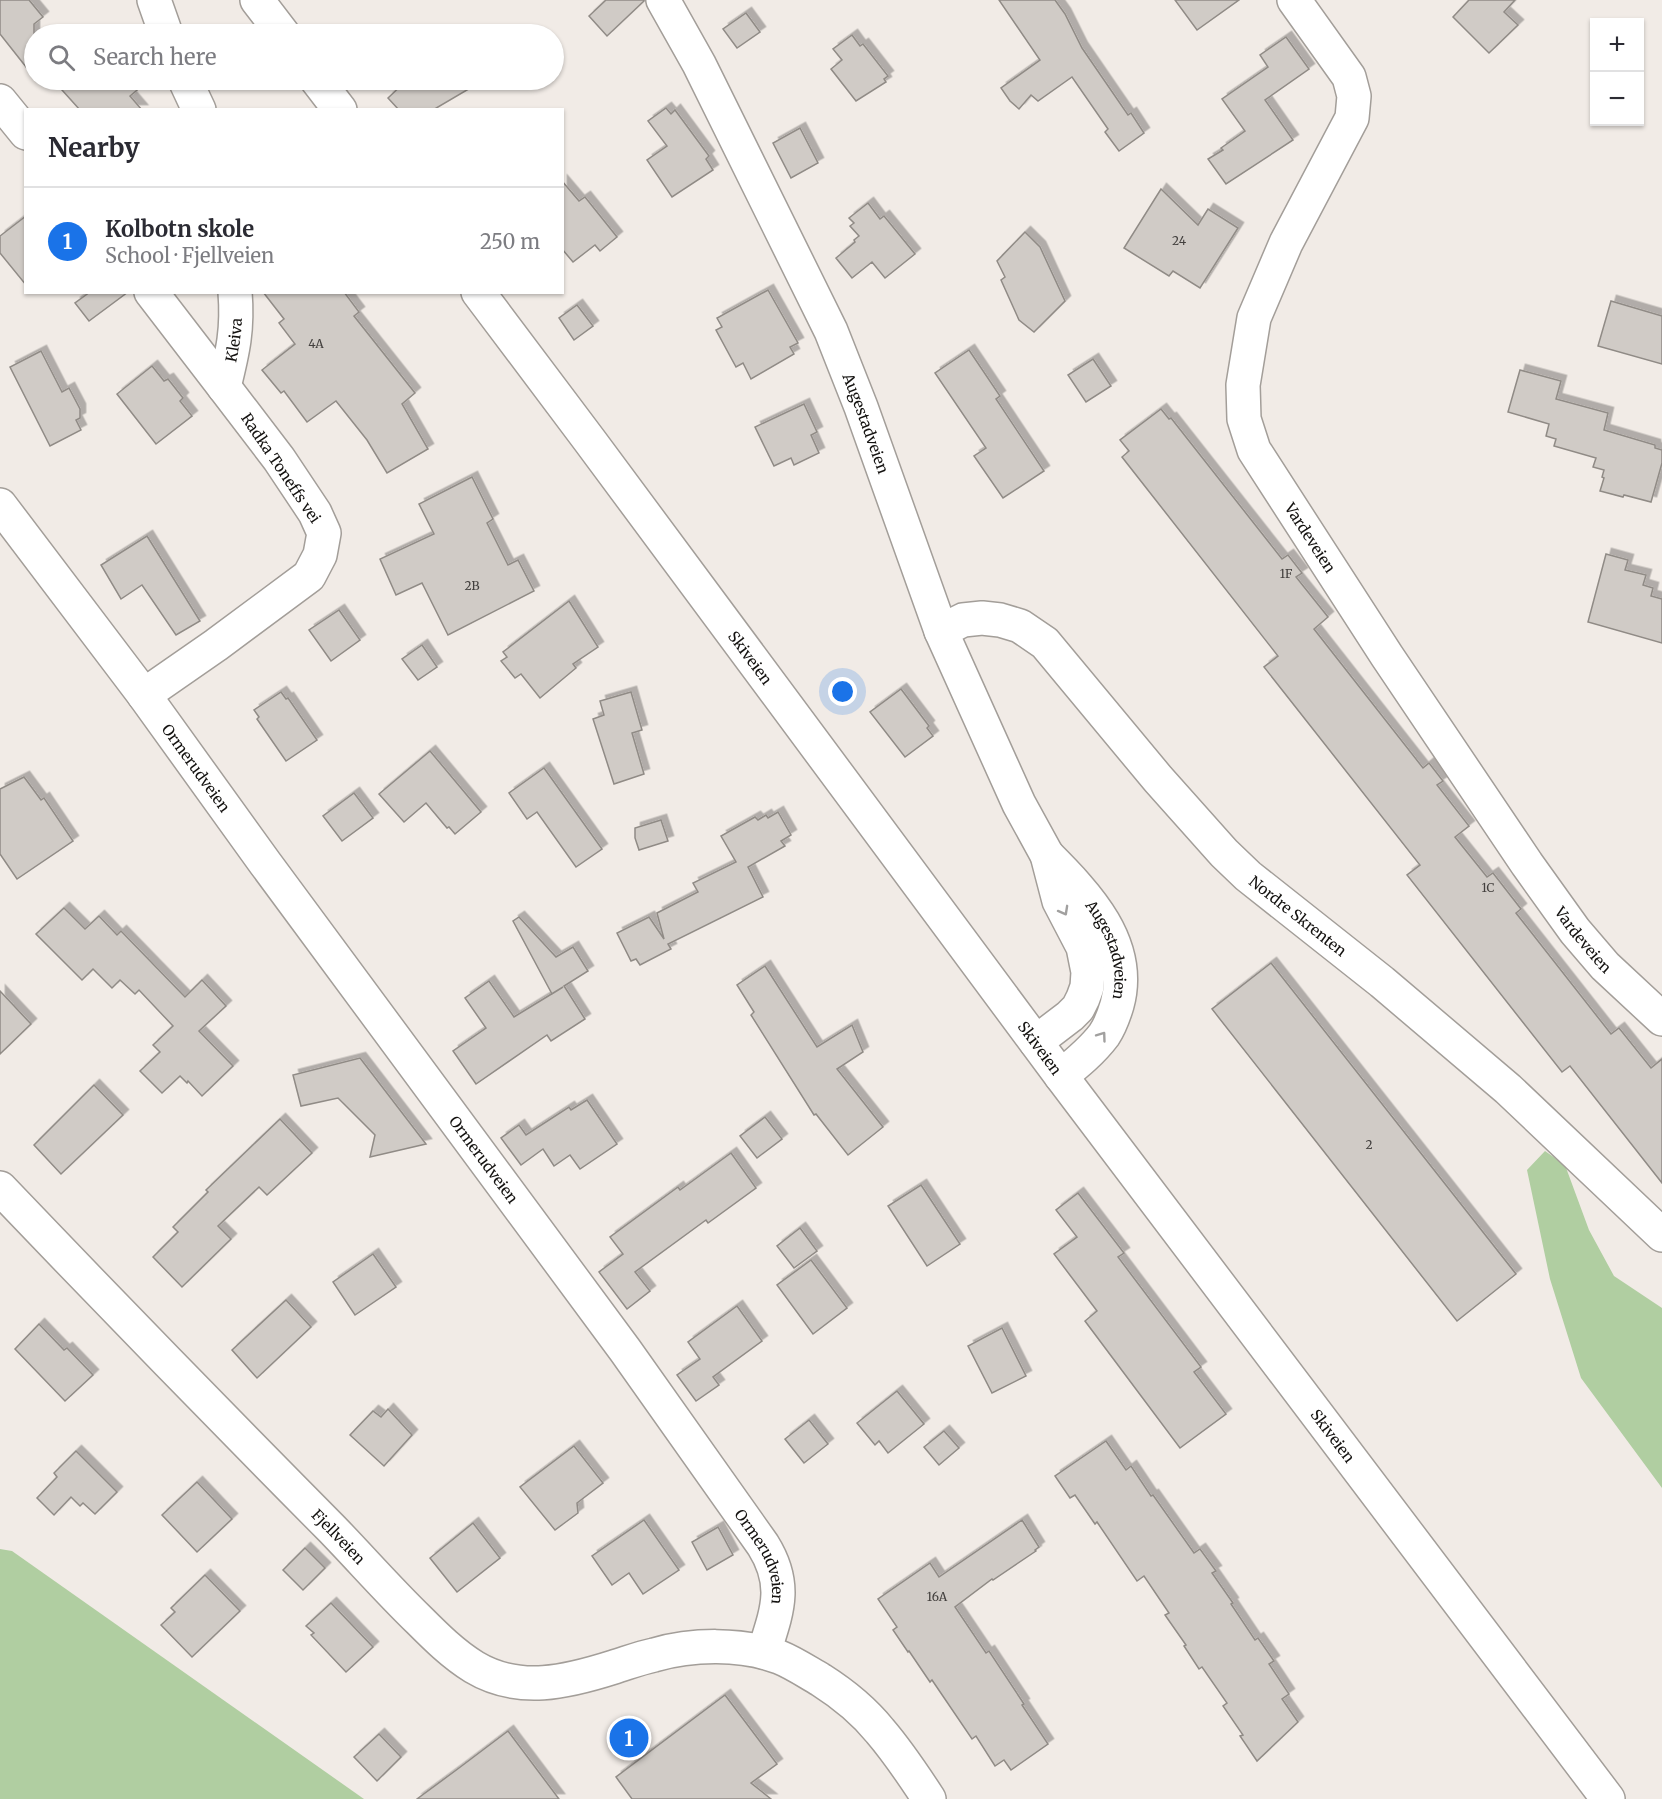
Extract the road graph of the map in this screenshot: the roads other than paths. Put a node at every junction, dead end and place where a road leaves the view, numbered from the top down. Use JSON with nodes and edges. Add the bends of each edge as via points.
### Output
{"nodes":[{"id":1,"x":154,"y":0,"type":"edge"},
{"id":2,"x":257,"y":0,"type":"edge"},
{"id":3,"x":663,"y":0,"type":"edge"},
{"id":4,"x":1294,"y":0,"type":"edge"},
{"id":5,"x":162,"y":24,"type":"edge"},
{"id":6,"x":275,"y":24,"type":"edge"},
{"id":7,"x":190,"y":90,"type":"edge"},
{"id":8,"x":325,"y":90,"type":"edge"},
{"id":9,"x":0,"y":100,"type":"edge"},
{"id":10,"x":198,"y":108,"type":"edge"},
{"id":11,"x":338,"y":108,"type":"edge"},
{"id":12,"x":24,"y":130,"type":"edge"},
{"id":13,"x":153,"y":294,"type":"edge"},
{"id":14,"x":235,"y":294,"type":"edge"},
{"id":15,"x":480,"y":294,"type":"edge"},
{"id":16,"x":224,"y":387,"type":"junction"},
{"id":17,"x":0,"y":505,"type":"edge"},
{"id":18,"x":941,"y":631,"type":"junction"},
{"id":19,"x":144,"y":695,"type":"junction"},
{"id":20,"x":1047,"y":855,"type":"junction"},
{"id":21,"x":1662,"y":1019,"type":"edge"},
{"id":22,"x":1036,"y":1042,"type":"junction"},
{"id":23,"x":1061,"y":1076,"type":"junction"},
{"id":24,"x":0,"y":1188,"type":"edge"},
{"id":25,"x":1662,"y":1235,"type":"edge"},
{"id":26,"x":764,"y":1652,"type":"junction"},
{"id":27,"x":930,"y":1799,"type":"edge"},
{"id":28,"x":1608,"y":1799,"type":"edge"}],
"edges":[{"from":1,"to":5,"type":"street"},
{"from":2,"to":6,"type":"street"},
{"from":3,"to":18,"type":"street","name":"Augestadveien","via":[[699,64],[831,331]]},
{"from":4,"to":21,"type":"street","name":"Vardeveien","via":[[1349,77],[1354,96],[1353,118],[1286,243],[1254,318],[1243,385],[1244,419],[1254,450],[1387,657],[1575,931],[1605,966]]},
{"from":7,"to":10,"type":"street"},
{"from":8,"to":11,"type":"street"},
{"from":9,"to":12,"type":"street"},
{"from":13,"to":16,"type":"street","name":"Radka Toneffs vei"},
{"from":14,"to":16,"type":"street","name":"Kleiva","via":[[235,343]]},
{"from":15,"to":22,"type":"street","name":"Skiveien"},
{"from":16,"to":19,"type":"street","name":"Radka Toneffs vei","via":[[315,513],[324,533],[320,555],[309,576]]},
{"from":17,"to":19,"type":"street","name":"Ormerudveien"},
{"from":18,"to":20,"type":"street","name":"Augestadveien","via":[[1019,804]]},
{"from":18,"to":25,"type":"street","name":"Nordre Skrenten","via":[[963,620],[1000,620],[1020,626],[1045,643],[1224,853],[1508,1089]]},
{"from":19,"to":26,"type":"street","name":"Ormerudveien","via":[[764,1545],[776,1569],[778,1592]]},
{"from":20,"to":22,"type":"street","name":"Augestadveien","one_way":true,"via":[[1059,901],[1087,960],[1087,987],[1078,1008]]},
{"from":23,"to":20,"type":"street","name":"Augestadveien","one_way":true,"via":[[1106,1033],[1122,981],[1117,950],[1104,924],[1077,885]]},
{"from":22,"to":23,"type":"street","name":"Skiveien"},
{"from":23,"to":28,"type":"street","name":"Skiveien"},
{"from":24,"to":26,"type":"street","name":"Fjellveien","via":[[400,1601],[441,1641],[477,1668],[522,1683],[546,1683],[682,1650]]},
{"from":26,"to":27,"type":"street","via":[[801,1668],[854,1704],[880,1730]]}]}
